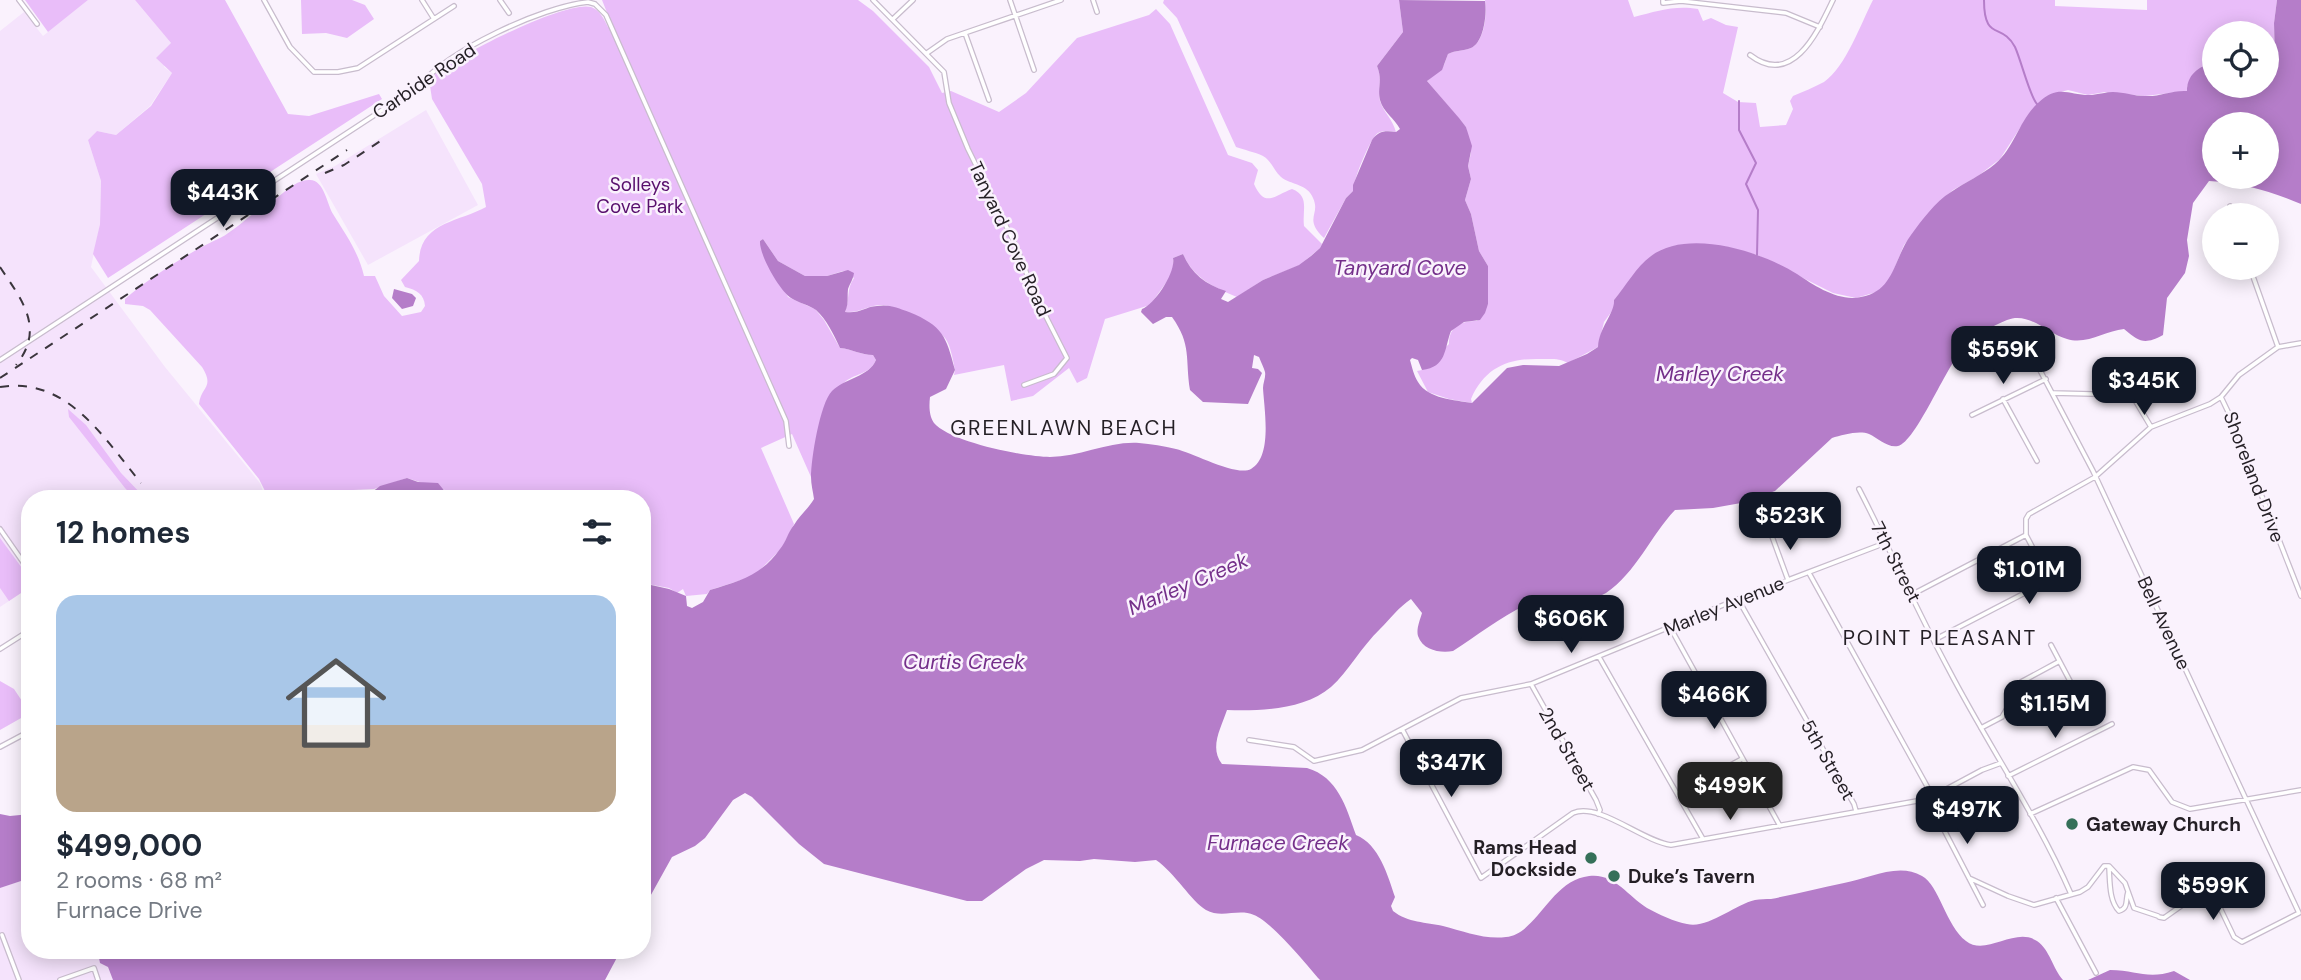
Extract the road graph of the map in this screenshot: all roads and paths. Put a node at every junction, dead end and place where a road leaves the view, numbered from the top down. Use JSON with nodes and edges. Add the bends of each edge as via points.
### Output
{"nodes":[{"id":1,"x":19,"y":0,"type":"edge"},
{"id":2,"x":264,"y":0,"type":"edge"},
{"id":3,"x":422,"y":0,"type":"edge"},
{"id":4,"x":873,"y":0,"type":"edge"},
{"id":5,"x":912,"y":0,"type":"edge"},
{"id":6,"x":1010,"y":0,"type":"edge"},
{"id":7,"x":1061,"y":0,"type":"edge"},
{"id":8,"x":1093,"y":0,"type":"edge"},
{"id":9,"x":1833,"y":0,"type":"edge"},
{"id":10,"x":502,"y":1,"type":"edge"},
{"id":11,"x":1663,"y":2,"type":"edge"},
{"id":12,"x":1747,"y":2,"type":"dead end"},
{"id":13,"x":454,"y":6,"type":"dead end"},
{"id":14,"x":1747,"y":9,"type":"junction"},
{"id":15,"x":1097,"y":12,"type":"dead end"},
{"id":16,"x":509,"y":13,"type":"dead end"},
{"id":17,"x":1015,"y":16,"type":"junction"},
{"id":18,"x":434,"y":19,"type":"junction"},
{"id":19,"x":894,"y":19,"type":"junction"},
{"id":20,"x":37,"y":24,"type":"dead end"},
{"id":21,"x":1820,"y":27,"type":"junction"},
{"id":22,"x":965,"y":33,"type":"junction"},
{"id":23,"x":927,"y":54,"type":"junction"},
{"id":24,"x":1750,"y":55,"type":"dead end"},
{"id":25,"x":1034,"y":70,"type":"dead end"},
{"id":26,"x":989,"y":100,"type":"dead end"},
{"id":27,"x":2254,"y":280,"type":"edge"},
{"id":28,"x":2022,"y":336,"type":"dead end"},
{"id":29,"x":2301,"y":343,"type":"edge"},
{"id":30,"x":2278,"y":347,"type":"junction"},
{"id":31,"x":0,"y":360,"type":"edge"},
{"id":32,"x":2046,"y":379,"type":"junction"},
{"id":33,"x":1024,"y":385,"type":"dead end"},
{"id":34,"x":2053,"y":393,"type":"junction"},
{"id":35,"x":2221,"y":397,"type":"junction"},
{"id":36,"x":2003,"y":400,"type":"junction"},
{"id":37,"x":1972,"y":415,"type":"dead end"},
{"id":38,"x":2151,"y":427,"type":"junction"},
{"id":39,"x":789,"y":446,"type":"dead end"},
{"id":40,"x":2038,"y":461,"type":"dead end"},
{"id":41,"x":2095,"y":477,"type":"junction"},
{"id":42,"x":1859,"y":489,"type":"dead end"},
{"id":43,"x":0,"y":529,"type":"edge"},
{"id":44,"x":1770,"y":531,"type":"dead end"},
{"id":45,"x":2026,"y":536,"type":"junction"},
{"id":46,"x":1889,"y":547,"type":"junction"},
{"id":47,"x":21,"y":559,"type":"edge"},
{"id":48,"x":1808,"y":573,"type":"junction"},
{"id":49,"x":1788,"y":580,"type":"junction"},
{"id":50,"x":1912,"y":594,"type":"junction"},
{"id":51,"x":2301,"y":596,"type":"edge"},
{"id":52,"x":1738,"y":599,"type":"junction"},
{"id":53,"x":1670,"y":627,"type":"junction"},
{"id":54,"x":21,"y":636,"type":"edge"},
{"id":55,"x":1934,"y":640,"type":"junction"},
{"id":56,"x":2051,"y":645,"type":"dead end"},
{"id":57,"x":0,"y":649,"type":"edge"},
{"id":58,"x":1599,"y":657,"type":"junction"},
{"id":59,"x":2059,"y":662,"type":"junction"},
{"id":60,"x":2070,"y":681,"type":"dead end"},
{"id":61,"x":1531,"y":684,"type":"junction"},
{"id":62,"x":2112,"y":724,"type":"dead end"},
{"id":63,"x":1981,"y":728,"type":"junction"},
{"id":64,"x":1402,"y":729,"type":"junction"},
{"id":65,"x":21,"y":736,"type":"edge"},
{"id":66,"x":1249,"y":740,"type":"dead end"},
{"id":67,"x":0,"y":747,"type":"edge"},
{"id":68,"x":1742,"y":759,"type":"junction"},
{"id":69,"x":2001,"y":764,"type":"junction"},
{"id":70,"x":2008,"y":776,"type":"junction"},
{"id":71,"x":2301,"y":790,"type":"edge"},
{"id":72,"x":1678,"y":793,"type":"junction"},
{"id":73,"x":1931,"y":798,"type":"junction"},
{"id":74,"x":2245,"y":800,"type":"junction"},
{"id":75,"x":1856,"y":812,"type":"junction"},
{"id":76,"x":1598,"y":814,"type":"junction"},
{"id":77,"x":2030,"y":814,"type":"junction"},
{"id":78,"x":1780,"y":826,"type":"junction"},
{"id":79,"x":1703,"y":839,"type":"junction"},
{"id":80,"x":2109,"y":866,"type":"junction"},
{"id":81,"x":1969,"y":878,"type":"junction"},
{"id":82,"x":2128,"y":891,"type":"junction"},
{"id":83,"x":2071,"y":894,"type":"junction"},
{"id":84,"x":2056,"y":898,"type":"junction"},
{"id":85,"x":1983,"y":905,"type":"dead end"},
{"id":86,"x":2300,"y":913,"type":"edge"},
{"id":87,"x":2,"y":935,"type":"dead end"},
{"id":88,"x":2096,"y":973,"type":"dead end"},
{"id":89,"x":19,"y":980,"type":"edge"},
{"id":90,"x":60,"y":980,"type":"edge"},
{"id":91,"x":98,"y":980,"type":"edge"}],
"edges":[{"from":1,"to":20,"type":"street"},
{"from":2,"to":18,"type":"street","via":[[290,47],[314,72],[358,68]]},
{"from":3,"to":18,"type":"street"},
{"from":4,"to":19,"type":"street"},
{"from":5,"to":19,"type":"street"},
{"from":6,"to":17,"type":"street"},
{"from":7,"to":17,"type":"street"},
{"from":8,"to":15,"type":"street"},
{"from":9,"to":21,"type":"street"},
{"from":10,"to":16,"type":"street"},
{"from":11,"to":14,"type":"street"},
{"from":12,"to":14,"type":"street"},
{"from":13,"to":18,"type":"street"},
{"from":14,"to":21,"type":"street","via":[[1790,14]]},
{"from":17,"to":22,"type":"street"},
{"from":17,"to":25,"type":"street"},
{"from":19,"to":23,"type":"street"},
{"from":21,"to":24,"type":"street","via":[[1806,49],[1787,61],[1768,63]]},
{"from":22,"to":23,"type":"street","via":[[941,42]]},
{"from":22,"to":26,"type":"street"},
{"from":23,"to":33,"type":"street","name":"Tanyard Cove Road","via":[[945,76],[949,103],[968,149],[1068,358],[1054,374]]},
{"from":27,"to":30,"type":"street"},
{"from":28,"to":32,"type":"street","name":"Bell Avenue"},
{"from":29,"to":30,"type":"street"},
{"from":30,"to":35,"type":"street","via":[[2239,375]]},
{"from":31,"to":39,"type":"street","name":"Carbide Road","via":[[419,86],[445,62],[524,20],[588,2],[606,15],[786,421]]},
{"from":32,"to":34,"type":"street","name":"Bell Avenue"},
{"from":32,"to":36,"type":"street"},
{"from":34,"to":38,"type":"street","via":[[2132,396]]},
{"from":34,"to":41,"type":"street","name":"Bell Avenue"},
{"from":35,"to":38,"type":"street"},
{"from":35,"to":51,"type":"street","name":"Shoreland Drive"},
{"from":36,"to":37,"type":"street"},
{"from":36,"to":40,"type":"street"},
{"from":38,"to":41,"type":"street"},
{"from":41,"to":45,"type":"street","via":[[2033,511],[2026,519]]},
{"from":41,"to":74,"type":"street","name":"Bell Avenue"},
{"from":42,"to":46,"type":"street","name":"7th Street"},
{"from":43,"to":47,"type":"street"},
{"from":44,"to":49,"type":"street"},
{"from":45,"to":50,"type":"street"},
{"from":45,"to":55,"type":"street","via":[[2047,575],[2046,582]]},
{"from":46,"to":48,"type":"street","name":"Marley Avenue","via":[[1880,545]]},
{"from":46,"to":50,"type":"street","name":"7th Street"},
{"from":48,"to":49,"type":"street","name":"Marley Avenue"},
{"from":48,"to":73,"type":"street"},
{"from":49,"to":52,"type":"street","name":"Marley Avenue"},
{"from":50,"to":55,"type":"street","name":"7th Street"},
{"from":52,"to":53,"type":"street","name":"Marley Avenue"},
{"from":52,"to":75,"type":"street","name":"5th Street"},
{"from":53,"to":58,"type":"street","name":"Marley Avenue"},
{"from":53,"to":68,"type":"street"},
{"from":54,"to":57,"type":"street"},
{"from":55,"to":63,"type":"street","name":"7th Street"},
{"from":56,"to":59,"type":"street"},
{"from":58,"to":61,"type":"street","name":"Marley Avenue"},
{"from":58,"to":72,"type":"street"},
{"from":59,"to":60,"type":"street"},
{"from":59,"to":63,"type":"street","via":[[2021,682],[2002,717]]},
{"from":61,"to":64,"type":"street","name":"Marley Avenue","via":[[1469,695]]},
{"from":61,"to":76,"type":"street","name":"2nd Street","via":[[1596,800],[1601,810]]},
{"from":62,"to":70,"type":"street"},
{"from":63,"to":69,"type":"street","name":"7th Street"},
{"from":64,"to":66,"type":"street","name":"Marley Avenue","via":[[1362,750],[1314,761],[1294,747]]},
{"from":64,"to":76,"type":"street","via":[[1480,877],[1573,813],[1583,809]]},
{"from":65,"to":67,"type":"street"},
{"from":68,"to":72,"type":"street"},
{"from":68,"to":78,"type":"street"},
{"from":69,"to":70,"type":"street","name":"7th Street"},
{"from":69,"to":73,"type":"street"},
{"from":70,"to":77,"type":"street","name":"7th Street"},
{"from":71,"to":74,"type":"street"},
{"from":72,"to":79,"type":"street"},
{"from":73,"to":75,"type":"street"},
{"from":73,"to":81,"type":"street"},
{"from":74,"to":77,"type":"street","via":[[2190,809],[2178,806],[2154,775],[2139,767]]},
{"from":74,"to":86,"type":"street","name":"Bell Avenue"},
{"from":75,"to":78,"type":"street"},
{"from":76,"to":79,"type":"street","via":[[1657,842],[1671,845]]},
{"from":77,"to":83,"type":"street","name":"7th Street"},
{"from":78,"to":79,"type":"street"},
{"from":80,"to":82,"type":"street"},
{"from":80,"to":82,"type":"street","via":[[2115,909],[2127,904]]},
{"from":80,"to":83,"type":"street","via":[[2098,870],[2088,887]]},
{"from":81,"to":84,"type":"street","via":[[2026,904]]},
{"from":81,"to":85,"type":"street"},
{"from":82,"to":86,"type":"street","via":[[2134,908],[2164,918],[2205,889],[2211,891],[2240,943]]},
{"from":83,"to":84,"type":"street"},
{"from":84,"to":88,"type":"street"},
{"from":87,"to":89,"type":"street"},
{"from":90,"to":91,"type":"street","via":[[94,968]]}]}
